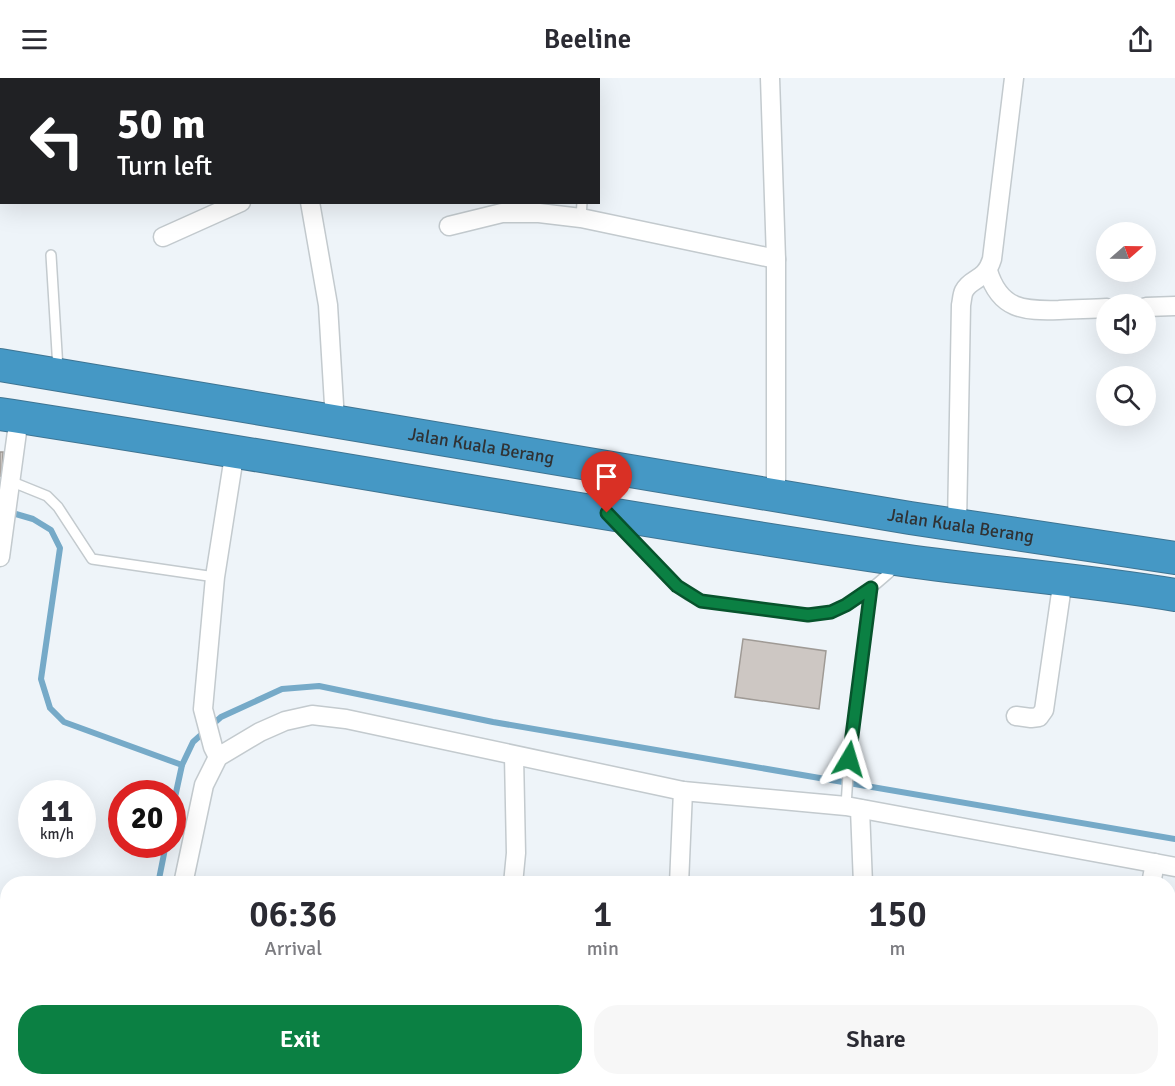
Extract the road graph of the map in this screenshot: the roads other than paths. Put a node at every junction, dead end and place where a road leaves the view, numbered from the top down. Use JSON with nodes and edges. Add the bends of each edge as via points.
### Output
{"nodes":[{"id":1,"x":770,"y":78,"type":"edge"},
{"id":2,"x":1014,"y":78,"type":"edge"},
{"id":3,"x":237,"y":204,"type":"edge"},
{"id":4,"x":310,"y":204,"type":"edge"},
{"id":5,"x":581,"y":210,"type":"edge"},
{"id":6,"x":448,"y":226,"type":"dead end"},
{"id":7,"x":163,"y":237,"type":"dead end"},
{"id":8,"x":51,"y":255,"type":"dead end"},
{"id":9,"x":776,"y":259,"type":"junction"},
{"id":10,"x":988,"y":271,"type":"junction"},
{"id":11,"x":1175,"y":306,"type":"edge"},
{"id":12,"x":1156,"y":307,"type":"edge"},
{"id":13,"x":1096,"y":308,"type":"edge"},
{"id":14,"x":0,"y":365,"type":"edge"},
{"id":15,"x":58,"y":374,"type":"junction"},
{"id":16,"x":9,"y":415,"type":"edge"},
{"id":17,"x":334,"y":421,"type":"junction"},
{"id":18,"x":235,"y":450,"type":"junction"},
{"id":19,"x":10,"y":481,"type":"junction"},
{"id":20,"x":776,"y":496,"type":"junction"},
{"id":21,"x":607,"y":513,"type":"junction"},
{"id":22,"x":957,"y":525,"type":"junction"},
{"id":23,"x":0,"y":557,"type":"edge"},
{"id":24,"x":1175,"y":558,"type":"edge"},
{"id":25,"x":904,"y":560,"type":"junction"},
{"id":26,"x":215,"y":577,"type":"junction"},
{"id":27,"x":1063,"y":579,"type":"junction"},
{"id":28,"x":871,"y":588,"type":"junction"},
{"id":29,"x":1175,"y":595,"type":"edge"},
{"id":30,"x":1016,"y":716,"type":"dead end"},
{"id":31,"x":215,"y":752,"type":"junction"},
{"id":32,"x":514,"y":756,"type":"junction"},
{"id":33,"x":683,"y":791,"type":"junction"},
{"id":34,"x":851,"y":802,"type":"junction"},
{"id":35,"x":1155,"y":863,"type":"junction"},
{"id":36,"x":1175,"y":867,"type":"edge"},
{"id":37,"x":185,"y":876,"type":"edge"},
{"id":38,"x":514,"y":876,"type":"edge"},
{"id":39,"x":679,"y":876,"type":"edge"},
{"id":40,"x":862,"y":876,"type":"edge"},
{"id":41,"x":1152,"y":876,"type":"edge"}],
"edges":[{"from":1,"to":9,"type":"street"},
{"from":2,"to":10,"type":"street"},
{"from":3,"to":7,"type":"street"},
{"from":4,"to":17,"type":"street","via":[[328,305]]},
{"from":5,"to":6,"type":"street","via":[[502,213]]},
{"from":5,"to":9,"type":"street"},
{"from":8,"to":15,"type":"lane"},
{"from":9,"to":20,"type":"street"},
{"from":10,"to":13,"type":"street","via":[[1000,295],[1021,309]]},
{"from":10,"to":22,"type":"street","via":[[964,291],[961,305]]},
{"from":11,"to":12,"type":"street"},
{"from":14,"to":15,"type":"highway","name":"Jalan Kuala Berang"},
{"from":15,"to":17,"type":"highway","name":"Jalan Kuala Berang"},
{"from":16,"to":18,"type":"highway"},
{"from":16,"to":19,"type":"street"},
{"from":17,"to":20,"type":"highway","name":"Jalan Kuala Berang"},
{"from":18,"to":21,"type":"highway"},
{"from":18,"to":26,"type":"street"},
{"from":19,"to":23,"type":"street"},
{"from":19,"to":26,"type":"lane","via":[[47,496],[92,559]]},
{"from":20,"to":22,"type":"highway","name":"Jalan Kuala Berang"},
{"from":21,"to":25,"type":"highway"},
{"from":21,"to":28,"type":"lane","via":[[677,586],[701,601],[808,615],[831,612]]},
{"from":22,"to":24,"type":"highway","name":"Jalan Kuala Berang"},
{"from":25,"to":27,"type":"highway"},
{"from":25,"to":28,"type":"lane"},
{"from":26,"to":31,"type":"street","via":[[203,709]]},
{"from":27,"to":29,"type":"highway"},
{"from":27,"to":30,"type":"street","via":[[1044,710],[1039,717]]},
{"from":28,"to":34,"type":"lane","via":[[849,759]]},
{"from":31,"to":32,"type":"street","via":[[285,721],[312,715]]},
{"from":31,"to":37,"type":"street"},
{"from":32,"to":33,"type":"street"},
{"from":32,"to":38,"type":"street"},
{"from":33,"to":34,"type":"street"},
{"from":33,"to":39,"type":"street"},
{"from":34,"to":35,"type":"street"},
{"from":34,"to":40,"type":"street"},
{"from":35,"to":36,"type":"street"},
{"from":35,"to":41,"type":"street"}]}
